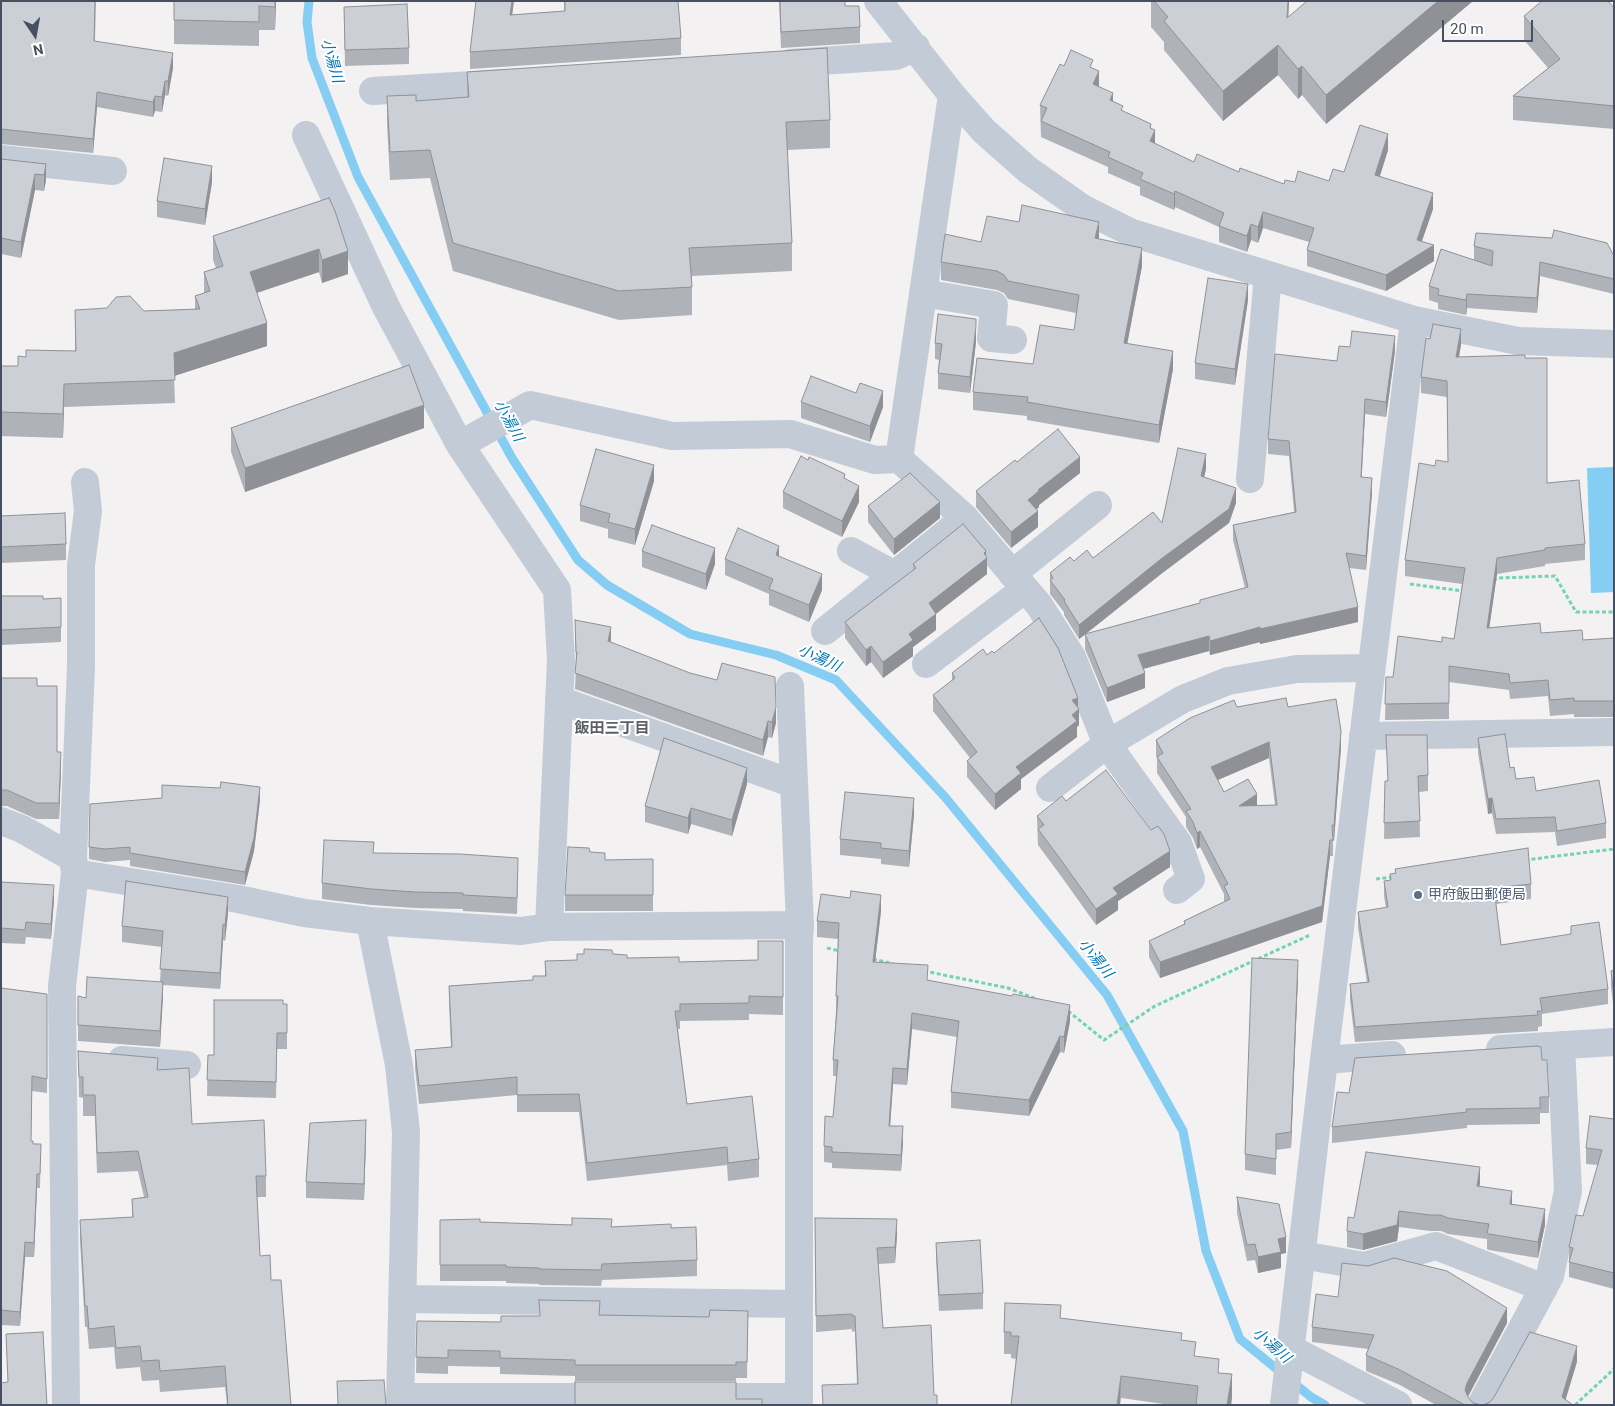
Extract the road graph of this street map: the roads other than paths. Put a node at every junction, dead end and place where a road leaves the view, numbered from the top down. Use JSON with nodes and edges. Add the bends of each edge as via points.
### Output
{"nodes":[{"id":1,"x":878,"y":1,"type":"edge"},
{"id":2,"x":916,"y":47,"type":"junction"},
{"id":3,"x":768,"y":65,"type":"edge"},
{"id":4,"x":531,"y":81,"type":"edge"},
{"id":5,"x":373,"y":91,"type":"dead end"},
{"id":6,"x":952,"y":95,"type":"junction"},
{"id":7,"x":306,"y":135,"type":"dead end"},
{"id":8,"x":1,"y":159,"type":"edge"},
{"id":9,"x":113,"y":171,"type":"dead end"},
{"id":10,"x":1268,"y":275,"type":"junction"},
{"id":11,"x":923,"y":293,"type":"junction"},
{"id":12,"x":1414,"y":320,"type":"junction"},
{"id":13,"x":1013,"y":340,"type":"dead end"},
{"id":14,"x":1614,"y":344,"type":"edge"},
{"id":15,"x":466,"y":442,"type":"junction"},
{"id":16,"x":899,"y":459,"type":"junction"},
{"id":17,"x":1250,"y":479,"type":"dead end"},
{"id":18,"x":85,"y":482,"type":"dead end"},
{"id":19,"x":1098,"y":505,"type":"dead end"},
{"id":20,"x":965,"y":518,"type":"junction"},
{"id":21,"x":851,"y":551,"type":"dead end"},
{"id":22,"x":895,"y":575,"type":"junction"},
{"id":23,"x":1019,"y":582,"type":"junction"},
{"id":24,"x":825,"y":631,"type":"dead end"},
{"id":25,"x":926,"y":664,"type":"dead end"},
{"id":26,"x":1371,"y":668,"type":"junction"},
{"id":27,"x":790,"y":686,"type":"dead end"},
{"id":28,"x":559,"y":700,"type":"junction"},
{"id":29,"x":1614,"y":732,"type":"edge"},
{"id":30,"x":1363,"y":736,"type":"junction"},
{"id":31,"x":1107,"y":744,"type":"junction"},
{"id":32,"x":794,"y":784,"type":"junction"},
{"id":33,"x":1050,"y":788,"type":"dead end"},
{"id":34,"x":1,"y":821,"type":"edge"},
{"id":35,"x":74,"y":865,"type":"junction"},
{"id":36,"x":1177,"y":890,"type":"dead end"},
{"id":37,"x":370,"y":920,"type":"junction"},
{"id":38,"x":549,"y":927,"type":"junction"},
{"id":39,"x":800,"y":933,"type":"junction"},
{"id":40,"x":1614,"y":1042,"type":"edge"},
{"id":41,"x":1561,"y":1045,"type":"junction"},
{"id":42,"x":1472,"y":1050,"type":"edge"},
{"id":43,"x":1413,"y":1054,"type":"edge"},
{"id":44,"x":63,"y":1055,"type":"junction"},
{"id":45,"x":1324,"y":1060,"type":"junction"},
{"id":46,"x":188,"y":1065,"type":"dead end"},
{"id":47,"x":1302,"y":1255,"type":"junction"},
{"id":48,"x":1544,"y":1288,"type":"junction"},
{"id":49,"x":402,"y":1299,"type":"junction"},
{"id":50,"x":799,"y":1304,"type":"junction"},
{"id":51,"x":1291,"y":1352,"type":"junction"},
{"id":52,"x":640,"y":1397,"type":"edge"},
{"id":53,"x":680,"y":1397,"type":"edge"},
{"id":54,"x":400,"y":1401,"type":"edge"},
{"id":55,"x":799,"y":1401,"type":"edge"},
{"id":56,"x":1284,"y":1403,"type":"edge"},
{"id":57,"x":66,"y":1405,"type":"edge"},
{"id":58,"x":1398,"y":1405,"type":"edge"},
{"id":59,"x":1482,"y":1405,"type":"edge"}],
"edges":[{"from":1,"to":2,"type":"street"},
{"from":2,"to":3,"type":"street","via":[[896,56]]},
{"from":2,"to":6,"type":"street"},
{"from":4,"to":5,"type":"street"},
{"from":6,"to":10,"type":"street","via":[[991,138],[1028,170],[1082,208],[1132,233]]},
{"from":6,"to":11,"type":"street"},
{"from":7,"to":15,"type":"street","via":[[386,307]]},
{"from":8,"to":9,"type":"street"},
{"from":10,"to":12,"type":"street"},
{"from":10,"to":17,"type":"street"},
{"from":11,"to":13,"type":"street","via":[[994,305],[990,338]]},
{"from":11,"to":16,"type":"street"},
{"from":12,"to":14,"type":"street","via":[[1518,341]]},
{"from":12,"to":26,"type":"street"},
{"from":15,"to":16,"type":"street","via":[[530,405],[672,436],[790,434],[875,460]]},
{"from":15,"to":28,"type":"street","via":[[556,590],[561,660]]},
{"from":16,"to":20,"type":"street"},
{"from":18,"to":35,"type":"street","via":[[88,511],[81,565]]},
{"from":19,"to":23,"type":"street"},
{"from":20,"to":22,"type":"street"},
{"from":20,"to":23,"type":"street"},
{"from":21,"to":22,"type":"street"},
{"from":22,"to":24,"type":"street"},
{"from":23,"to":25,"type":"street"},
{"from":23,"to":31,"type":"street","via":[[1039,605],[1072,657]]},
{"from":26,"to":30,"type":"street"},
{"from":26,"to":31,"type":"street","via":[[1297,669],[1228,681],[1183,699]]},
{"from":27,"to":32,"type":"street"},
{"from":28,"to":32,"type":"street"},
{"from":28,"to":38,"type":"street"},
{"from":29,"to":30,"type":"street"},
{"from":30,"to":45,"type":"street"},
{"from":31,"to":33,"type":"street"},
{"from":31,"to":36,"type":"street","via":[[1178,843],[1191,879]]},
{"from":32,"to":39,"type":"street"},
{"from":34,"to":35,"type":"street","via":[[22,829]]},
{"from":35,"to":37,"type":"street","via":[[304,913]]},
{"from":35,"to":44,"type":"street","via":[[62,986]]},
{"from":37,"to":38,"type":"street","via":[[521,930]]},
{"from":37,"to":49,"type":"street","via":[[399,1065],[406,1132]]},
{"from":38,"to":39,"type":"street"},
{"from":39,"to":50,"type":"street"},
{"from":40,"to":41,"type":"street"},
{"from":41,"to":42,"type":"street"},
{"from":41,"to":48,"type":"street","via":[[1568,1191],[1550,1276]]},
{"from":43,"to":45,"type":"street"},
{"from":44,"to":46,"type":"street"},
{"from":44,"to":57,"type":"street"},
{"from":45,"to":47,"type":"street"},
{"from":47,"to":48,"type":"street","via":[[1364,1266],[1436,1246]]},
{"from":47,"to":51,"type":"street"},
{"from":48,"to":59,"type":"street"},
{"from":49,"to":50,"type":"street"},
{"from":49,"to":54,"type":"street"},
{"from":50,"to":55,"type":"street"},
{"from":51,"to":56,"type":"street"},
{"from":51,"to":58,"type":"street"},
{"from":52,"to":54,"type":"street"},
{"from":53,"to":55,"type":"street"}]}
